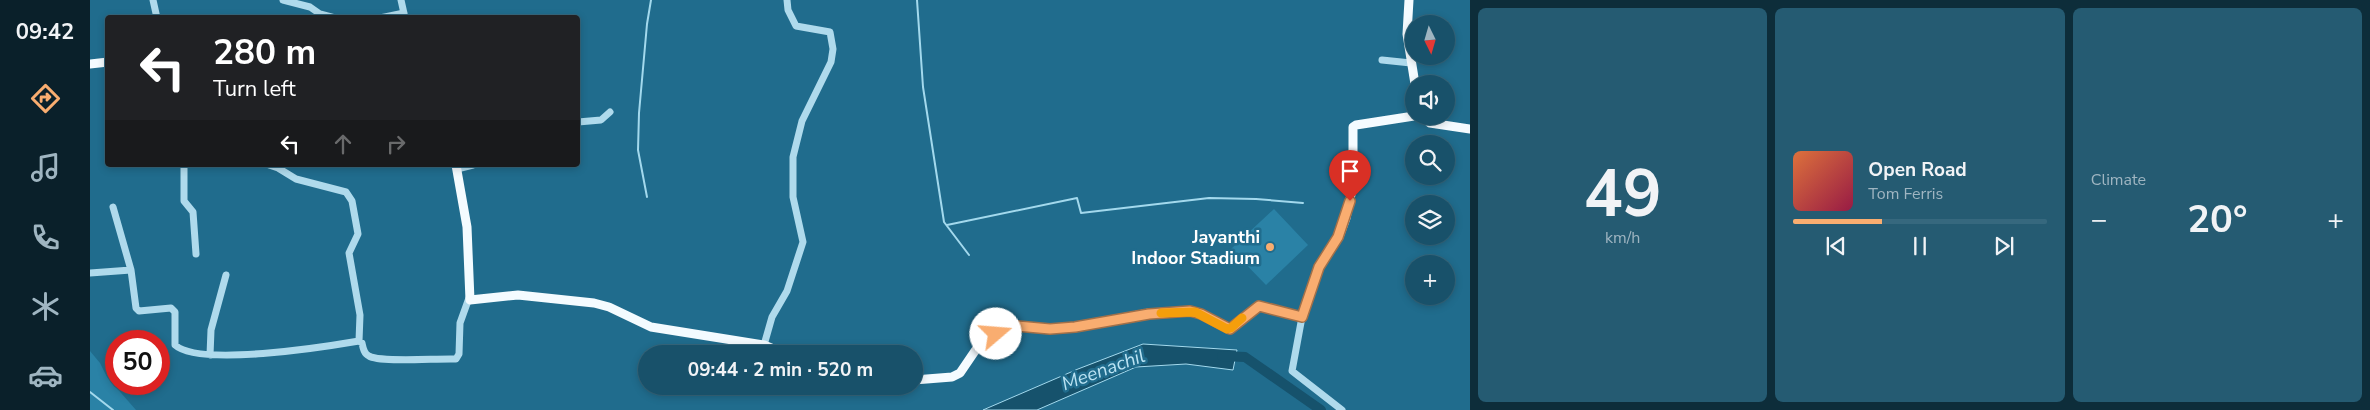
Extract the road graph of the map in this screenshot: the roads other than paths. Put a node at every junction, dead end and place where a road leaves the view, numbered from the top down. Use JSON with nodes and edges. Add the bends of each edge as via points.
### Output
{"nodes":[{"id":1,"x":154,"y":0,"type":"edge"},
{"id":2,"x":283,"y":0,"type":"edge"},
{"id":3,"x":401,"y":0,"type":"edge"},
{"id":4,"x":787,"y":0,"type":"edge"},
{"id":5,"x":1408,"y":0,"type":"edge"},
{"id":6,"x":156,"y":15,"type":"edge"},
{"id":7,"x":324,"y":15,"type":"edge"},
{"id":8,"x":404,"y":15,"type":"edge"},
{"id":9,"x":1408,"y":15,"type":"edge"},
{"id":10,"x":1382,"y":60,"type":"dead end"},
{"id":11,"x":105,"y":62,"type":"edge"},
{"id":12,"x":1405,"y":62,"type":"edge"},
{"id":13,"x":90,"y":64,"type":"edge"},
{"id":14,"x":610,"y":112,"type":"dead end"},
{"id":15,"x":1405,"y":117,"type":"edge"},
{"id":16,"x":580,"y":122,"type":"edge"},
{"id":17,"x":1443,"y":125,"type":"edge"},
{"id":18,"x":1470,"y":129,"type":"edge"},
{"id":19,"x":184,"y":167,"type":"edge"},
{"id":20,"x":275,"y":167,"type":"edge"},
{"id":21,"x":457,"y":167,"type":"edge"},
{"id":22,"x":114,"y":207,"type":"dead end"},
{"id":23,"x":196,"y":254,"type":"dead end"},
{"id":24,"x":131,"y":270,"type":"junction"},
{"id":25,"x":90,"y":273,"type":"edge"},
{"id":26,"x":226,"y":275,"type":"dead end"},
{"id":27,"x":469,"y":298,"type":"junction"},
{"id":28,"x":1302,"y":317,"type":"junction"},
{"id":29,"x":359,"y":342,"type":"junction"},
{"id":30,"x":764,"y":345,"type":"joint"},
{"id":31,"x":210,"y":355,"type":"junction"},
{"id":32,"x":923,"y":379,"type":"edge"},
{"id":33,"x":1342,"y":410,"type":"edge"}],
"edges":[{"from":1,"to":6,"type":"street"},
{"from":2,"to":7,"type":"street","via":[[310,7]]},
{"from":3,"to":8,"type":"street"},
{"from":4,"to":30,"type":"street","via":[[796,26],[830,32],[834,49],[831,62],[802,121],[793,157],[793,197],[803,242],[787,292],[772,317]]},
{"from":5,"to":9,"type":"main road"},
{"from":10,"to":12,"type":"street"},
{"from":11,"to":13,"type":"main road"},
{"from":14,"to":16,"type":"street","via":[[601,120]]},
{"from":15,"to":28,"type":"main road","via":[[1353,127],[1353,185],[1346,218],[1319,267]]},
{"from":17,"to":18,"type":"main road"},
{"from":19,"to":23,"type":"street","via":[[184,201],[193,212]]},
{"from":20,"to":29,"type":"street","via":[[296,179],[346,192],[349,196],[358,234],[349,254],[360,315]]},
{"from":21,"to":27,"type":"main road","via":[[467,227]]},
{"from":22,"to":24,"type":"street"},
{"from":24,"to":25,"type":"street"},
{"from":24,"to":31,"type":"street","via":[[136,308],[139,311],[171,308],[176,312],[175,345],[181,351]]},
{"from":26,"to":31,"type":"street","via":[[211,330]]},
{"from":27,"to":29,"type":"street","via":[[460,323],[460,354],[456,359],[369,357]]},
{"from":27,"to":30,"type":"main road","via":[[473,302],[518,295],[594,303],[651,327]]},
{"from":28,"to":32,"type":"main road","via":[[1259,306],[1230,329],[1190,311],[1149,314],[1075,327],[1017,326],[1004,329],[986,340],[960,373],[952,377]]},
{"from":28,"to":33,"type":"street","via":[[1292,371]]},
{"from":29,"to":31,"type":"street"}]}
